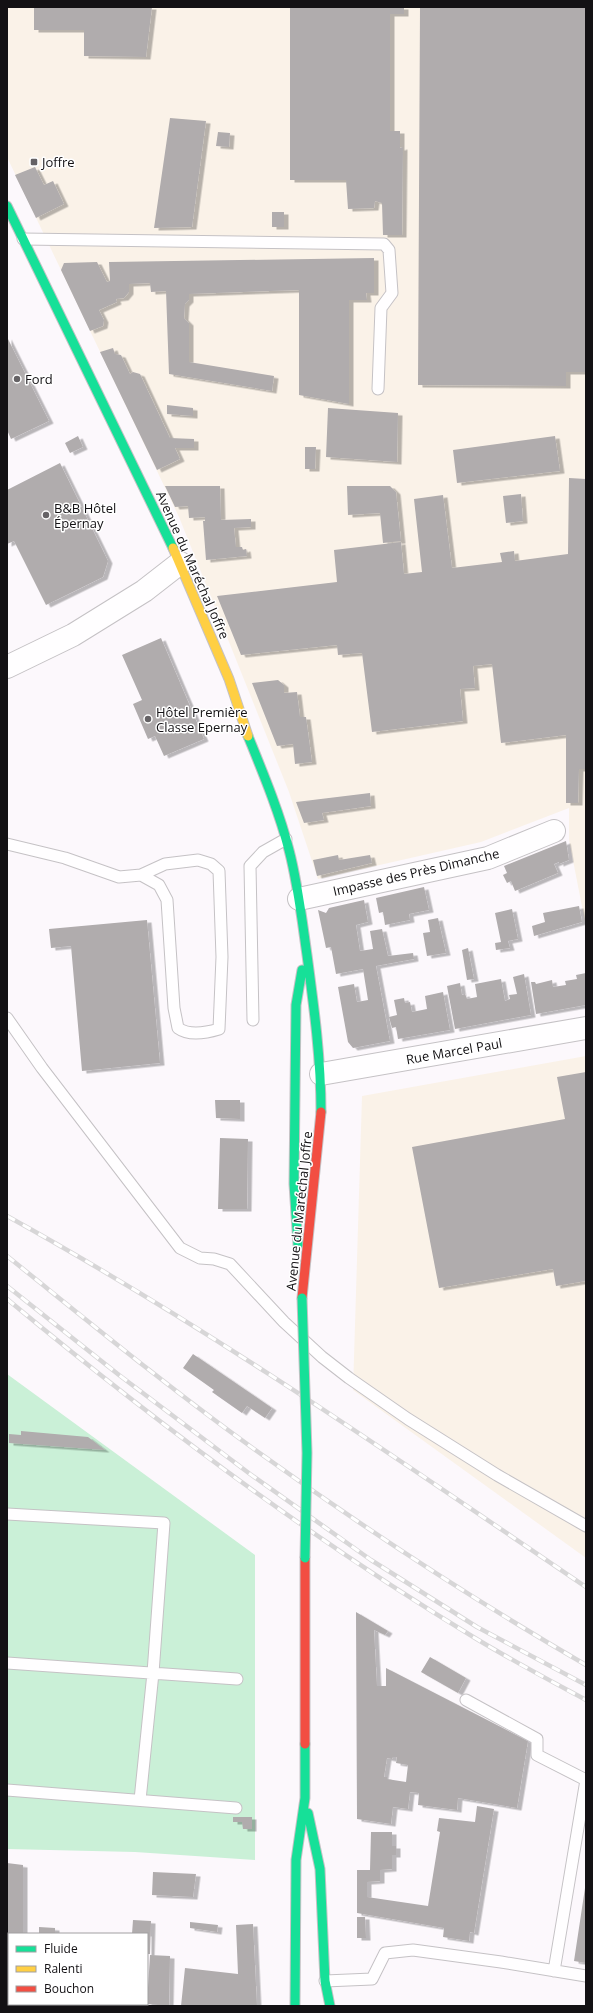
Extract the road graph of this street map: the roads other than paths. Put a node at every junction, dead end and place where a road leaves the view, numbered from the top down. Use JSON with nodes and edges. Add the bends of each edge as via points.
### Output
{"nodes":[{"id":1,"x":7,"y":206,"type":"edge"},
{"id":2,"x":23,"y":239,"type":"junction"},
{"id":3,"x":378,"y":389,"type":"dead end"},
{"id":4,"x":180,"y":563,"type":"junction"},
{"id":5,"x":7,"y":667,"type":"edge"},
{"id":6,"x":554,"y":831,"type":"dead end"},
{"id":7,"x":286,"y":838,"type":"junction"},
{"id":8,"x":7,"y":844,"type":"edge"},
{"id":9,"x":141,"y":875,"type":"junction"},
{"id":10,"x":299,"y":899,"type":"junction"},
{"id":11,"x":305,"y":953,"type":"junction"},
{"id":12,"x":7,"y":1018,"type":"edge"},
{"id":13,"x":253,"y":1020,"type":"dead end"},
{"id":14,"x":586,"y":1028,"type":"edge"},
{"id":15,"x":321,"y":1074,"type":"junction"},
{"id":16,"x":302,"y":1298,"type":"junction"},
{"id":17,"x":7,"y":1514,"type":"edge"},
{"id":18,"x":586,"y":1526,"type":"edge"},
{"id":19,"x":7,"y":1663,"type":"edge"},
{"id":20,"x":153,"y":1673,"type":"junction"},
{"id":21,"x":237,"y":1679,"type":"dead end"},
{"id":22,"x":466,"y":1700,"type":"dead end"},
{"id":23,"x":7,"y":1790,"type":"edge"},
{"id":24,"x":305,"y":1798,"type":"junction"},
{"id":25,"x":140,"y":1800,"type":"junction"},
{"id":26,"x":236,"y":1808,"type":"dead end"},
{"id":27,"x":554,"y":1971,"type":"junction"},
{"id":28,"x":586,"y":1976,"type":"edge"},
{"id":29,"x":325,"y":1981,"type":"junction"},
{"id":30,"x":327,"y":2005,"type":"edge"},
{"id":31,"x":295,"y":2006,"type":"edge"}],
"edges":[{"from":1,"to":2,"type":"main road","name":"Avenue du Maréchal Joffre"},
{"from":2,"to":3,"type":"lane","via":[[384,244],[389,250],[392,293],[381,308]]},
{"from":2,"to":4,"type":"main road","name":"Avenue du Maréchal Joffre"},
{"from":4,"to":5,"type":"street","via":[[144,591],[73,635]]},
{"from":4,"to":7,"type":"main road","name":"Avenue du Maréchal Joffre","via":[[229,679]]},
{"from":6,"to":10,"type":"street","name":"Impasse des Près Dimanche","via":[[488,858]]},
{"from":7,"to":10,"type":"main road","name":"Avenue du Maréchal Joffre"},
{"from":7,"to":13,"type":"lane","via":[[263,852],[250,866]]},
{"from":8,"to":9,"type":"lane","via":[[65,858],[119,877]]},
{"from":9,"to":9,"type":"lane","via":[[159,885],[167,900],[174,1008],[178,1028],[184,1032],[208,1032],[219,1028],[222,956],[219,871],[211,864],[198,860],[165,864]]},
{"from":10,"to":11,"type":"main road","name":"Avenue du Maréchal Joffre"},
{"from":11,"to":15,"type":"main road","name":"Avenue du Maréchal Joffre","via":[[315,1012]]},
{"from":11,"to":16,"type":"main road","name":"Avenue du Maréchal Joffre","via":[[296,1004],[294,1184]]},
{"from":12,"to":18,"type":"lane","via":[[42,1068],[180,1248],[200,1258],[214,1258],[230,1264],[284,1322],[349,1378],[497,1474]]},
{"from":14,"to":15,"type":"street","name":"Rue Marcel Paul"},
{"from":15,"to":16,"type":"main road","name":"Avenue du Maréchal Joffre","via":[[321,1124]]},
{"from":16,"to":24,"type":"main road","bridge":true,"via":[[307,1453]]},
{"from":17,"to":20,"type":"lane","via":[[164,1523]]},
{"from":19,"to":20,"type":"lane"},
{"from":20,"to":21,"type":"lane"},
{"from":20,"to":25,"type":"lane"},
{"from":22,"to":27,"type":"lane","via":[[537,1739],[536,1755],[586,1780]]},
{"from":23,"to":25,"type":"lane"},
{"from":24,"to":29,"type":"main road","via":[[320,1869]]},
{"from":24,"to":31,"type":"main road","via":[[296,1860]]},
{"from":25,"to":26,"type":"lane"},
{"from":27,"to":28,"type":"lane"},
{"from":27,"to":29,"type":"lane","via":[[413,1950],[385,1953],[372,1979]]},
{"from":29,"to":30,"type":"main road"}]}
